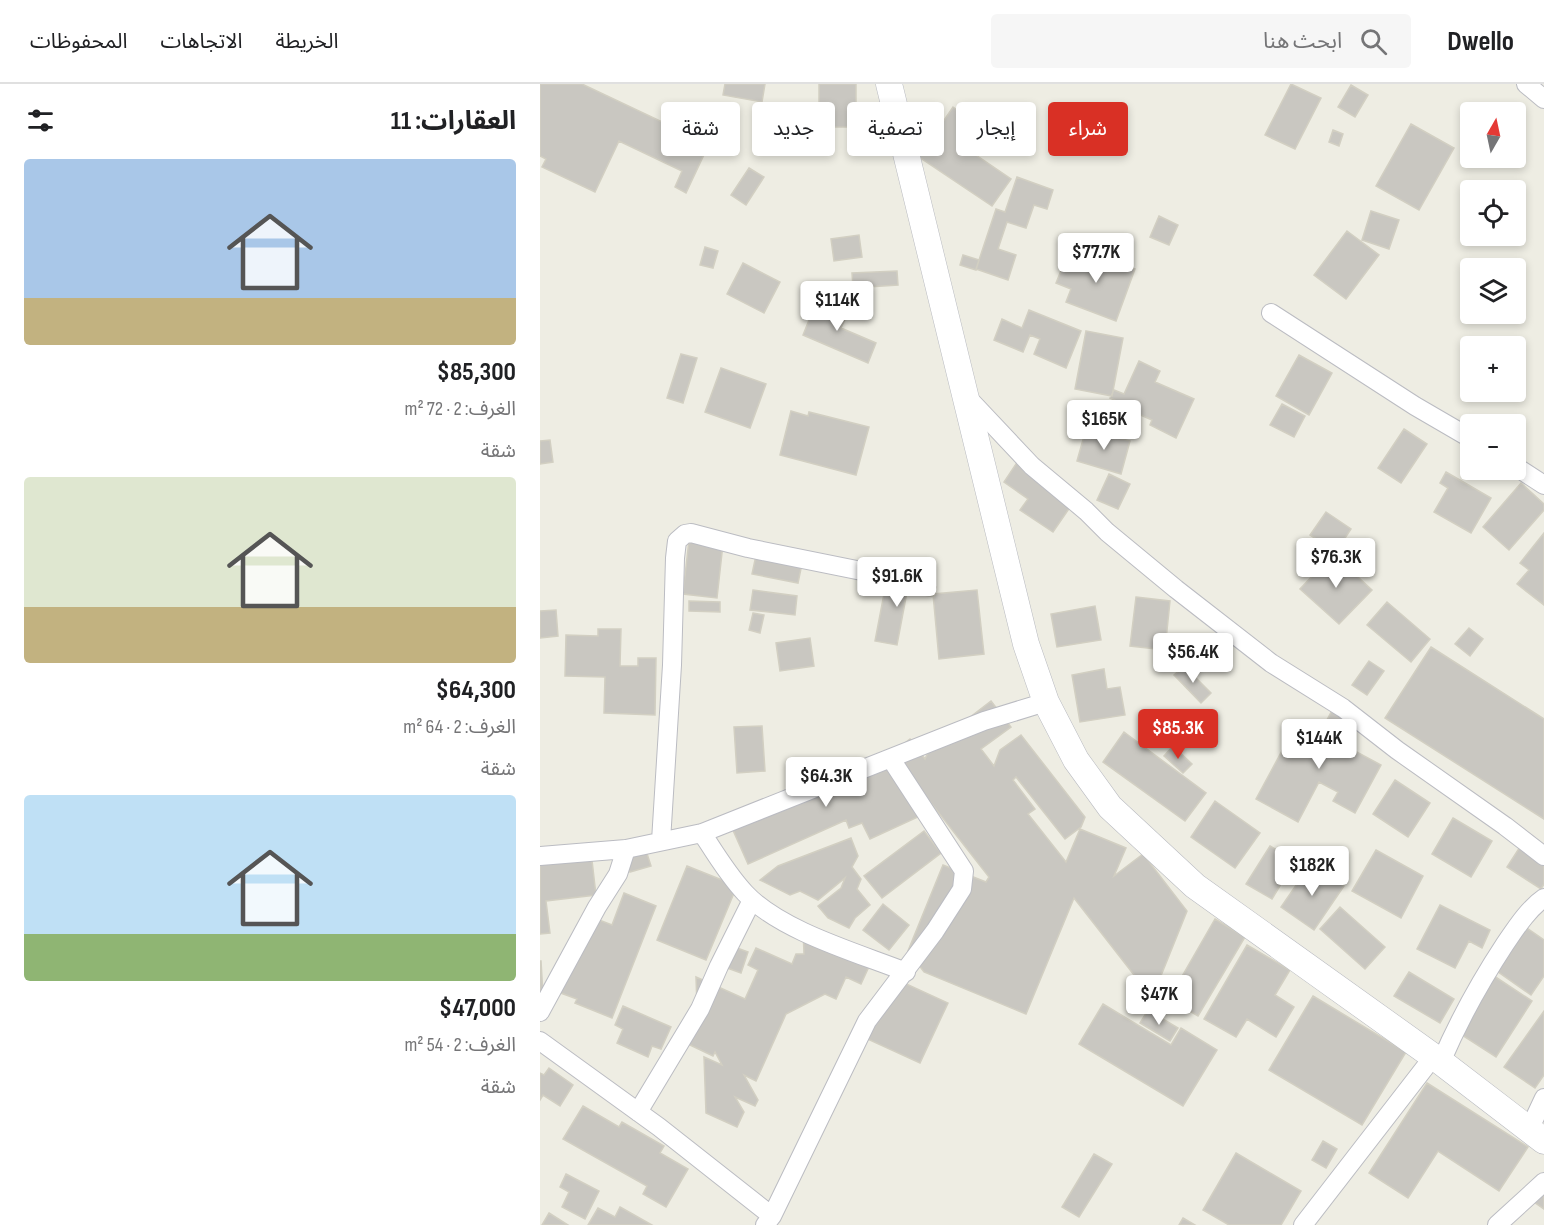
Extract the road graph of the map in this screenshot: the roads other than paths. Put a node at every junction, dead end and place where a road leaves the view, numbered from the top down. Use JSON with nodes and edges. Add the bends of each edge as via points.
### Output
{"nodes":[{"id":1,"x":889,"y":84,"type":"edge"},
{"id":2,"x":1526,"y":84,"type":"edge"},
{"id":3,"x":1544,"y":99,"type":"edge"},
{"id":4,"x":1271,"y":313,"type":"dead end"},
{"id":5,"x":964,"y":394,"type":"junction"},
{"id":6,"x":1460,"y":432,"type":"edge"},
{"id":7,"x":1526,"y":473,"type":"edge"},
{"id":8,"x":1544,"y":485,"type":"edge"},
{"id":9,"x":926,"y":584,"type":"dead end"},
{"id":10,"x":1046,"y":702,"type":"junction"},
{"id":11,"x":891,"y":759,"type":"junction"},
{"id":12,"x":702,"y":833,"type":"junction"},
{"id":13,"x":661,"y":841,"type":"junction"},
{"id":14,"x":626,"y":849,"type":"junction"},
{"id":15,"x":540,"y":855,"type":"edge"},
{"id":16,"x":1544,"y":856,"type":"edge"},
{"id":17,"x":1544,"y":898,"type":"edge"},
{"id":18,"x":752,"y":900,"type":"junction"},
{"id":19,"x":906,"y":972,"type":"junction"},
{"id":20,"x":540,"y":1012,"type":"edge"},
{"id":21,"x":540,"y":1041,"type":"edge"},
{"id":22,"x":1437,"y":1059,"type":"junction"},
{"id":23,"x":1544,"y":1098,"type":"edge"},
{"id":24,"x":638,"y":1112,"type":"junction"},
{"id":25,"x":1536,"y":1136,"type":"edge"},
{"id":26,"x":1544,"y":1182,"type":"edge"},
{"id":27,"x":768,"y":1221,"type":"edge"},
{"id":28,"x":1303,"y":1225,"type":"edge"},
{"id":29,"x":1497,"y":1225,"type":"edge"}],
"edges":[{"from":1,"to":5,"type":"main road"},
{"from":2,"to":3,"type":"street"},
{"from":4,"to":6,"type":"street"},
{"from":5,"to":10,"type":"main road","via":[[1026,644]]},
{"from":5,"to":16,"type":"street","via":[[1032,466],[1176,589],[1271,663],[1343,708]]},
{"from":7,"to":8,"type":"street"},
{"from":9,"to":13,"type":"street","via":[[691,533],[681,537],[675,558]]},
{"from":10,"to":11,"type":"street","via":[[984,720]]},
{"from":10,"to":22,"type":"main road","via":[[1076,760],[1110,807],[1195,886]]},
{"from":11,"to":12,"type":"street"},
{"from":11,"to":19,"type":"street","via":[[964,871],[965,880]]},
{"from":12,"to":13,"type":"street"},
{"from":12,"to":18,"type":"street"},
{"from":13,"to":14,"type":"street"},
{"from":14,"to":15,"type":"street"},
{"from":14,"to":20,"type":"street","via":[[618,874]]},
{"from":17,"to":22,"type":"street","via":[[1517,926],[1486,972]]},
{"from":18,"to":19,"type":"street","via":[[802,932]]},
{"from":18,"to":24,"type":"street","via":[[700,1009]]},
{"from":19,"to":27,"type":"street","via":[[867,1021]]},
{"from":21,"to":24,"type":"street"},
{"from":22,"to":25,"type":"main road"},
{"from":22,"to":28,"type":"street"},
{"from":23,"to":25,"type":"street"},
{"from":24,"to":27,"type":"street","via":[[711,1166]]},
{"from":26,"to":29,"type":"street"}]}
